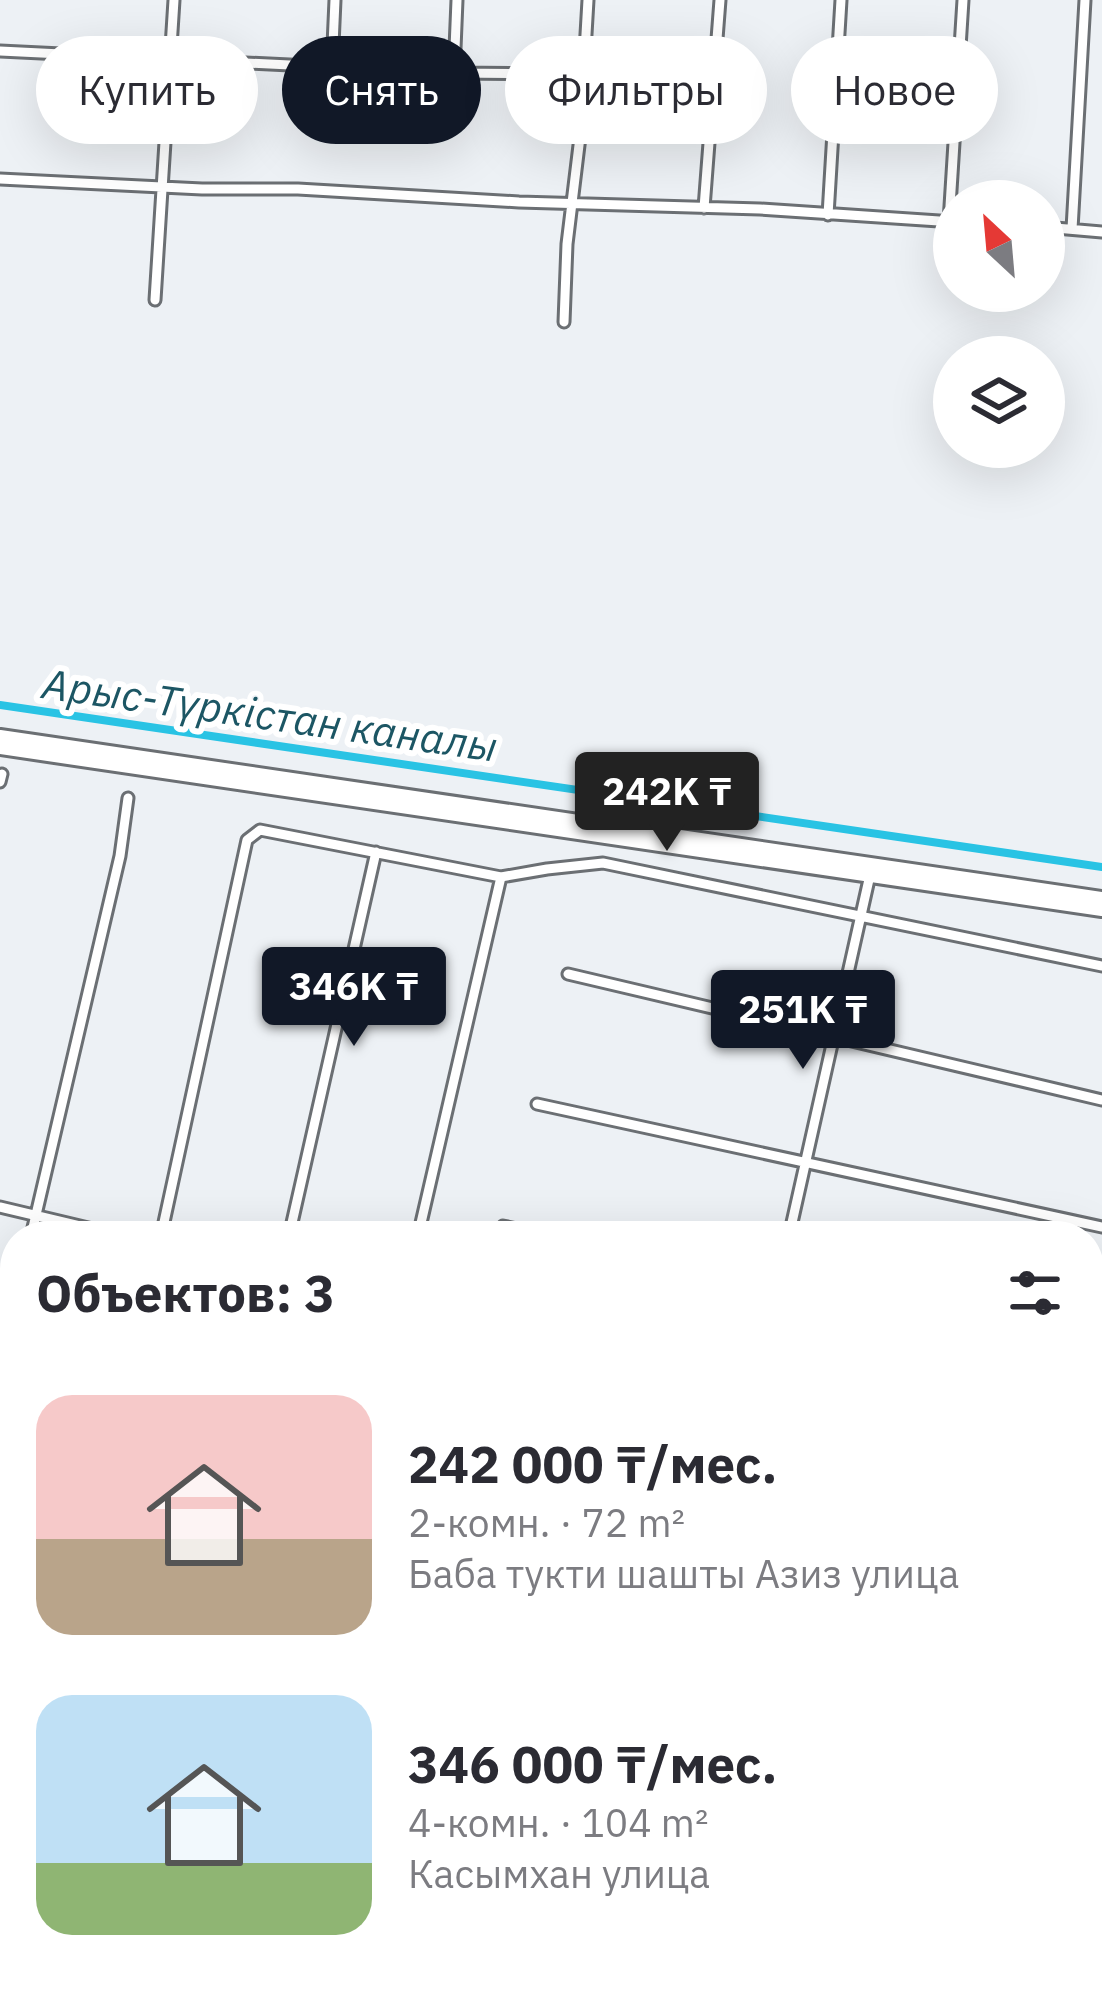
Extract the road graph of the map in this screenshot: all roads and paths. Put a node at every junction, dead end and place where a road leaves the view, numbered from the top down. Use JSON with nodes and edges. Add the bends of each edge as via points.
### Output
{"nodes":[{"id":1,"x":174,"y":0,"type":"edge"},
{"id":2,"x":335,"y":0,"type":"edge"},
{"id":3,"x":457,"y":0,"type":"edge"},
{"id":4,"x":587,"y":0,"type":"edge"},
{"id":5,"x":720,"y":0,"type":"edge"},
{"id":6,"x":841,"y":0,"type":"edge"},
{"id":7,"x":963,"y":0,"type":"edge"},
{"id":8,"x":1085,"y":0,"type":"edge"},
{"id":9,"x":172,"y":36,"type":"edge"},
{"id":10,"x":333,"y":36,"type":"edge"},
{"id":11,"x":456,"y":36,"type":"edge"},
{"id":12,"x":585,"y":36,"type":"edge"},
{"id":13,"x":0,"y":51,"type":"edge"},
{"id":14,"x":36,"y":53,"type":"edge"},
{"id":15,"x":166,"y":144,"type":"edge"},
{"id":16,"x":578,"y":144,"type":"edge"},
{"id":17,"x":0,"y":179,"type":"edge"},
{"id":18,"x":953,"y":180,"type":"edge"},
{"id":19,"x":163,"y":186,"type":"junction"},
{"id":20,"x":574,"y":204,"type":"junction"},
{"id":21,"x":704,"y":208,"type":"junction"},
{"id":22,"x":828,"y":215,"type":"junction"},
{"id":23,"x":933,"y":221,"type":"edge"},
{"id":24,"x":1065,"y":228,"type":"edge"},
{"id":25,"x":1072,"y":229,"type":"junction"},
{"id":26,"x":1102,"y":232,"type":"edge"},
{"id":27,"x":155,"y":300,"type":"dead end"},
{"id":28,"x":564,"y":322,"type":"dead end"},
{"id":29,"x":0,"y":736,"type":"edge"},
{"id":30,"x":0,"y":746,"type":"edge"},
{"id":31,"x":128,"y":798,"type":"dead end"},
{"id":32,"x":376,"y":852,"type":"junction"},
{"id":33,"x":870,"y":875,"type":"junction"},
{"id":34,"x":501,"y":877,"type":"junction"},
{"id":35,"x":1102,"y":899,"type":"edge"},
{"id":36,"x":1102,"y":909,"type":"edge"},
{"id":37,"x":860,"y":918,"type":"junction"},
{"id":38,"x":1102,"y":966,"type":"edge"},
{"id":39,"x":568,"y":974,"type":"dead end"},
{"id":40,"x":833,"y":1036,"type":"junction"},
{"id":41,"x":1102,"y":1100,"type":"edge"},
{"id":42,"x":537,"y":1104,"type":"dead end"},
{"id":43,"x":807,"y":1161,"type":"junction"},
{"id":44,"x":0,"y":1207,"type":"edge"},
{"id":45,"x":36,"y":1215,"type":"junction"},
{"id":46,"x":35,"y":1221,"type":"edge"},
{"id":47,"x":61,"y":1221,"type":"edge"},
{"id":48,"x":164,"y":1221,"type":"edge"},
{"id":49,"x":292,"y":1221,"type":"edge"},
{"id":50,"x":421,"y":1221,"type":"edge"},
{"id":51,"x":793,"y":1221,"type":"edge"},
{"id":52,"x":1071,"y":1221,"type":"edge"}],
"edges":[{"from":1,"to":9,"type":"street"},
{"from":2,"to":10,"type":"street"},
{"from":3,"to":11,"type":"street"},
{"from":4,"to":12,"type":"street"},
{"from":5,"to":21,"type":"street"},
{"from":6,"to":22,"type":"street"},
{"from":7,"to":18,"type":"street"},
{"from":8,"to":25,"type":"street"},
{"from":13,"to":14,"type":"street"},
{"from":15,"to":19,"type":"street"},
{"from":16,"to":20,"type":"street"},
{"from":17,"to":19,"type":"street"},
{"from":19,"to":20,"type":"street"},
{"from":19,"to":27,"type":"street"},
{"from":20,"to":21,"type":"street"},
{"from":20,"to":28,"type":"street"},
{"from":21,"to":22,"type":"street"},
{"from":22,"to":23,"type":"street"},
{"from":24,"to":25,"type":"street"},
{"from":25,"to":26,"type":"street"},
{"from":29,"to":35,"type":"highway"},
{"from":30,"to":33,"type":"highway"},
{"from":31,"to":45,"type":"street"},
{"from":32,"to":34,"type":"street"},
{"from":32,"to":48,"type":"street","via":[[268,830],[248,840]]},
{"from":32,"to":49,"type":"street"},
{"from":33,"to":36,"type":"highway"},
{"from":33,"to":37,"type":"street"},
{"from":34,"to":37,"type":"street","via":[[603,863]]},
{"from":34,"to":50,"type":"street"},
{"from":37,"to":38,"type":"street"},
{"from":37,"to":40,"type":"street"},
{"from":39,"to":40,"type":"street"},
{"from":40,"to":41,"type":"street"},
{"from":40,"to":43,"type":"street"},
{"from":42,"to":43,"type":"street"},
{"from":43,"to":51,"type":"street"},
{"from":43,"to":52,"type":"street"},
{"from":44,"to":45,"type":"street"},
{"from":45,"to":46,"type":"street"},
{"from":45,"to":47,"type":"street"}]}
